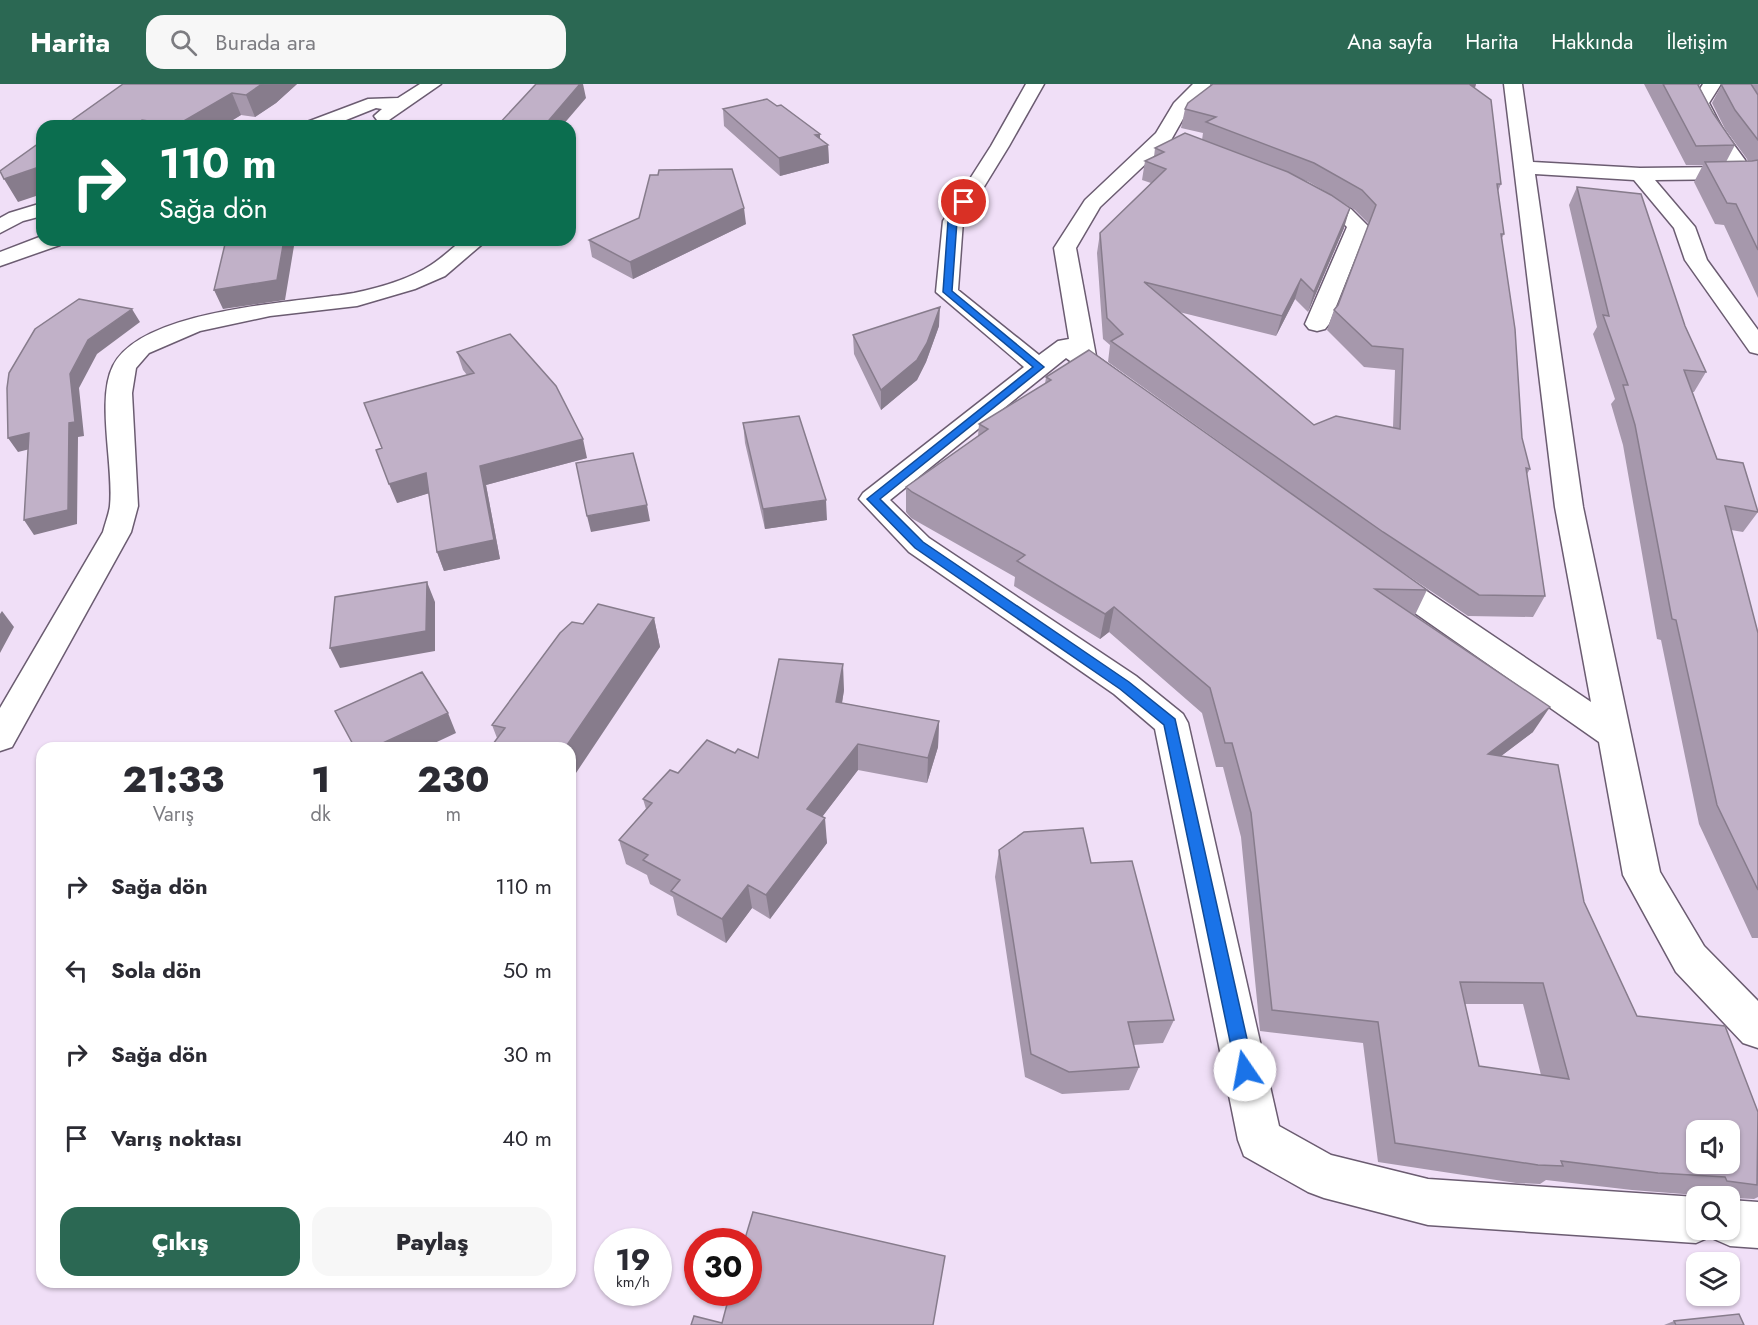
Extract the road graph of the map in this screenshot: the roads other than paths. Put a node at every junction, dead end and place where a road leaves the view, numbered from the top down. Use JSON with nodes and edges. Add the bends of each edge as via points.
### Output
{"nodes":[{"id":1,"x":432,"y":84,"type":"edge"},
{"id":2,"x":1035,"y":84,"type":"edge"},
{"id":3,"x":1203,"y":84,"type":"edge"},
{"id":4,"x":1514,"y":84,"type":"edge"},
{"id":5,"x":1712,"y":84,"type":"edge"},
{"id":6,"x":402,"y":104,"type":"junction"},
{"id":7,"x":330,"y":120,"type":"edge"},
{"id":8,"x":376,"y":120,"type":"edge"},
{"id":9,"x":1164,"y":136,"type":"junction"},
{"id":10,"x":1186,"y":144,"type":"edge"},
{"id":11,"x":1524,"y":167,"type":"junction"},
{"id":12,"x":1640,"y":174,"type":"junction"},
{"id":13,"x":1294,"y":187,"type":"edge"},
{"id":14,"x":36,"y":211,"type":"edge"},
{"id":15,"x":0,"y":227,"type":"edge"},
{"id":16,"x":36,"y":246,"type":"edge"},
{"id":17,"x":468,"y":246,"type":"edge"},
{"id":18,"x":0,"y":259,"type":"edge"},
{"id":19,"x":1317,"y":324,"type":"dead end"},
{"id":20,"x":1758,"y":347,"type":"edge"},
{"id":21,"x":1084,"y":359,"type":"junction"},
{"id":22,"x":1039,"y":367,"type":"junction"},
{"id":23,"x":1142,"y":401,"type":"edge"},
{"id":24,"x":1354,"y":555,"type":"edge"},
{"id":25,"x":1614,"y":735,"type":"junction"},
{"id":26,"x":0,"y":738,"type":"edge"},
{"id":27,"x":1758,"y":1029,"type":"edge"},
{"id":28,"x":1686,"y":1219,"type":"edge"},
{"id":29,"x":1740,"y":1224,"type":"edge"},
{"id":30,"x":1758,"y":1225,"type":"edge"}],
"edges":[{"from":1,"to":6,"type":"street"},
{"from":2,"to":22,"type":"street","via":[[952,221],[947,292]]},
{"from":3,"to":9,"type":"street","via":[[1180,107]]},
{"from":4,"to":11,"type":"street"},
{"from":5,"to":12,"type":"street","via":[[1700,103],[1740,173]]},
{"from":6,"to":7,"type":"street","via":[[374,103]]},
{"from":6,"to":8,"type":"street"},
{"from":9,"to":10,"type":"street"},
{"from":9,"to":21,"type":"street","via":[[1092,204],[1065,248]]},
{"from":11,"to":12,"type":"street"},
{"from":11,"to":25,"type":"street","via":[[1569,507]]},
{"from":12,"to":20,"type":"street","via":[[1684,227],[1696,260]]},
{"from":13,"to":19,"type":"street","via":[[1344,213],[1358,226]]},
{"from":14,"to":15,"type":"street"},
{"from":16,"to":18,"type":"street"},
{"from":17,"to":26,"type":"street","via":[[437,271],[407,284],[357,299],[270,309],[193,325],[140,348],[123,367],[119,393],[124,506],[117,532]]},
{"from":21,"to":22,"type":"street","via":[[1066,346]]},
{"from":21,"to":23,"type":"street"},
{"from":22,"to":28,"type":"street","via":[[873,499],[919,545],[1125,685],[1171,723],[1260,1140],[1324,1176],[1428,1202]]},
{"from":24,"to":25,"type":"street"},
{"from":25,"to":27,"type":"street","via":[[1642,875],[1690,959]]},
{"from":29,"to":30,"type":"street"}]}
